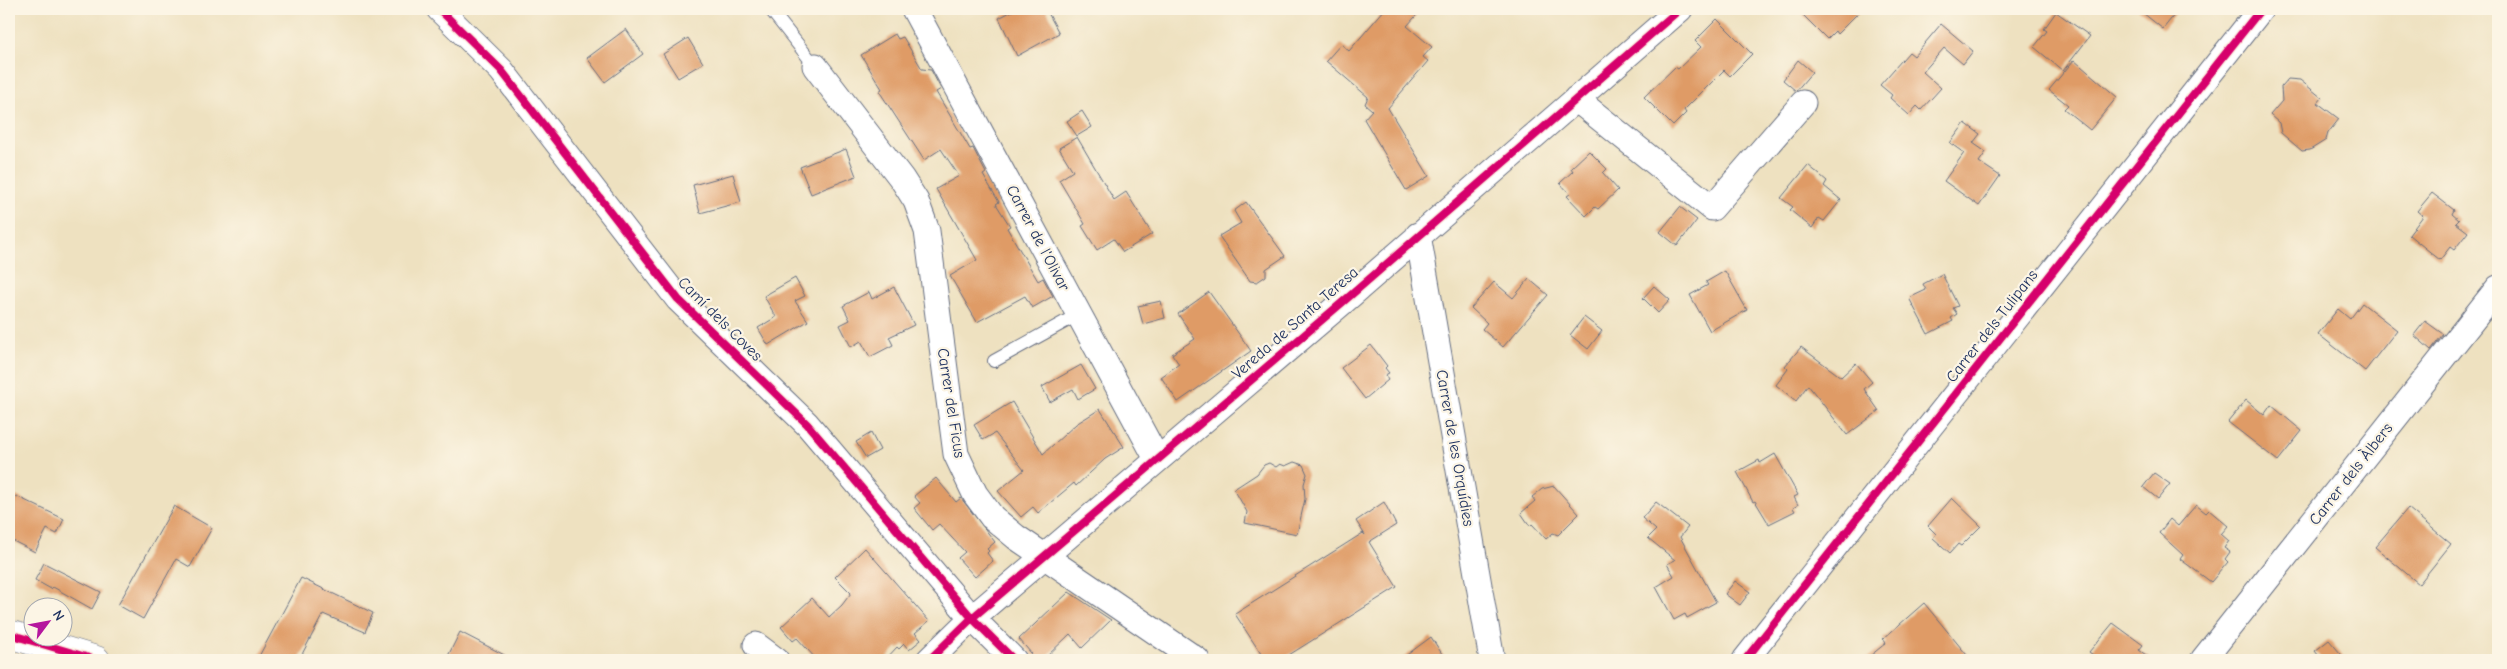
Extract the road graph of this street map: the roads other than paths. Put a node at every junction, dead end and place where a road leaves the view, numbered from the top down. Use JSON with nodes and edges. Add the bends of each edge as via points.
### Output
{"nodes":[{"id":1,"x":439,"y":9,"type":"edge"},
{"id":2,"x":770,"y":9,"type":"edge"},
{"id":3,"x":1680,"y":9,"type":"edge"},
{"id":4,"x":2260,"y":9,"type":"edge"},
{"id":5,"x":916,"y":12,"type":"edge"},
{"id":6,"x":815,"y":66,"type":"joint"},
{"id":7,"x":1576,"y":99,"type":"junction"},
{"id":8,"x":1802,"y":103,"type":"dead end"},
{"id":9,"x":1418,"y":235,"type":"junction"},
{"id":10,"x":2498,"y":288,"type":"edge"},
{"id":11,"x":1079,"y":314,"type":"junction"},
{"id":12,"x":994,"y":360,"type":"dead end"},
{"id":13,"x":1157,"y":459,"type":"junction"},
{"id":14,"x":1044,"y":556,"type":"junction"},
{"id":15,"x":972,"y":618,"type":"junction"},
{"id":16,"x":9,"y":634,"type":"edge"},
{"id":17,"x":756,"y":645,"type":"dead end"},
{"id":18,"x":96,"y":660,"type":"edge"},
{"id":19,"x":776,"y":660,"type":"edge"},
{"id":20,"x":930,"y":660,"type":"edge"},
{"id":21,"x":1014,"y":660,"type":"edge"},
{"id":22,"x":1196,"y":660,"type":"edge"},
{"id":23,"x":1492,"y":660,"type":"edge"},
{"id":24,"x":1745,"y":660,"type":"edge"},
{"id":25,"x":2203,"y":660,"type":"edge"}],
"edges":[{"from":1,"to":15,"type":"street","name":"Camí dels Coves","via":[[501,70],[678,299],[807,424]]},
{"from":2,"to":6,"type":"lane"},
{"from":3,"to":7,"type":"street","name":"Vereda de Santa Teresa"},
{"from":4,"to":24,"type":"street","name":"Carrer dels Tulipans"},
{"from":5,"to":11,"type":"street","name":"Carrer de l'Olivar"},
{"from":6,"to":14,"type":"street","name":"Carrer del Ficus","via":[[902,179],[916,201],[927,231],[956,454],[975,494],[992,517]]},
{"from":7,"to":8,"type":"street","via":[[1712,208]]},
{"from":7,"to":9,"type":"street","name":"Vereda de Santa Teresa"},
{"from":9,"to":13,"type":"street","name":"Vereda de Santa Teresa"},
{"from":9,"to":23,"type":"street","name":"Carrer de les Orquídies"},
{"from":10,"to":25,"type":"street","name":"Carrer dels Àlbers"},
{"from":11,"to":12,"type":"lane"},
{"from":11,"to":13,"type":"street","name":"Carrer de l'Olivar"},
{"from":13,"to":14,"type":"street","name":"Vereda de Santa Teresa"},
{"from":14,"to":15,"type":"street","name":"Vereda de Santa Teresa"},
{"from":14,"to":22,"type":"street","name":"Carrer del Ficus"},
{"from":15,"to":20,"type":"street","name":"Vereda de Santa Teresa"},
{"from":15,"to":21,"type":"street","name":"Camí dels Coves"},
{"from":16,"to":18,"type":"street"},
{"from":17,"to":19,"type":"street"}]}
